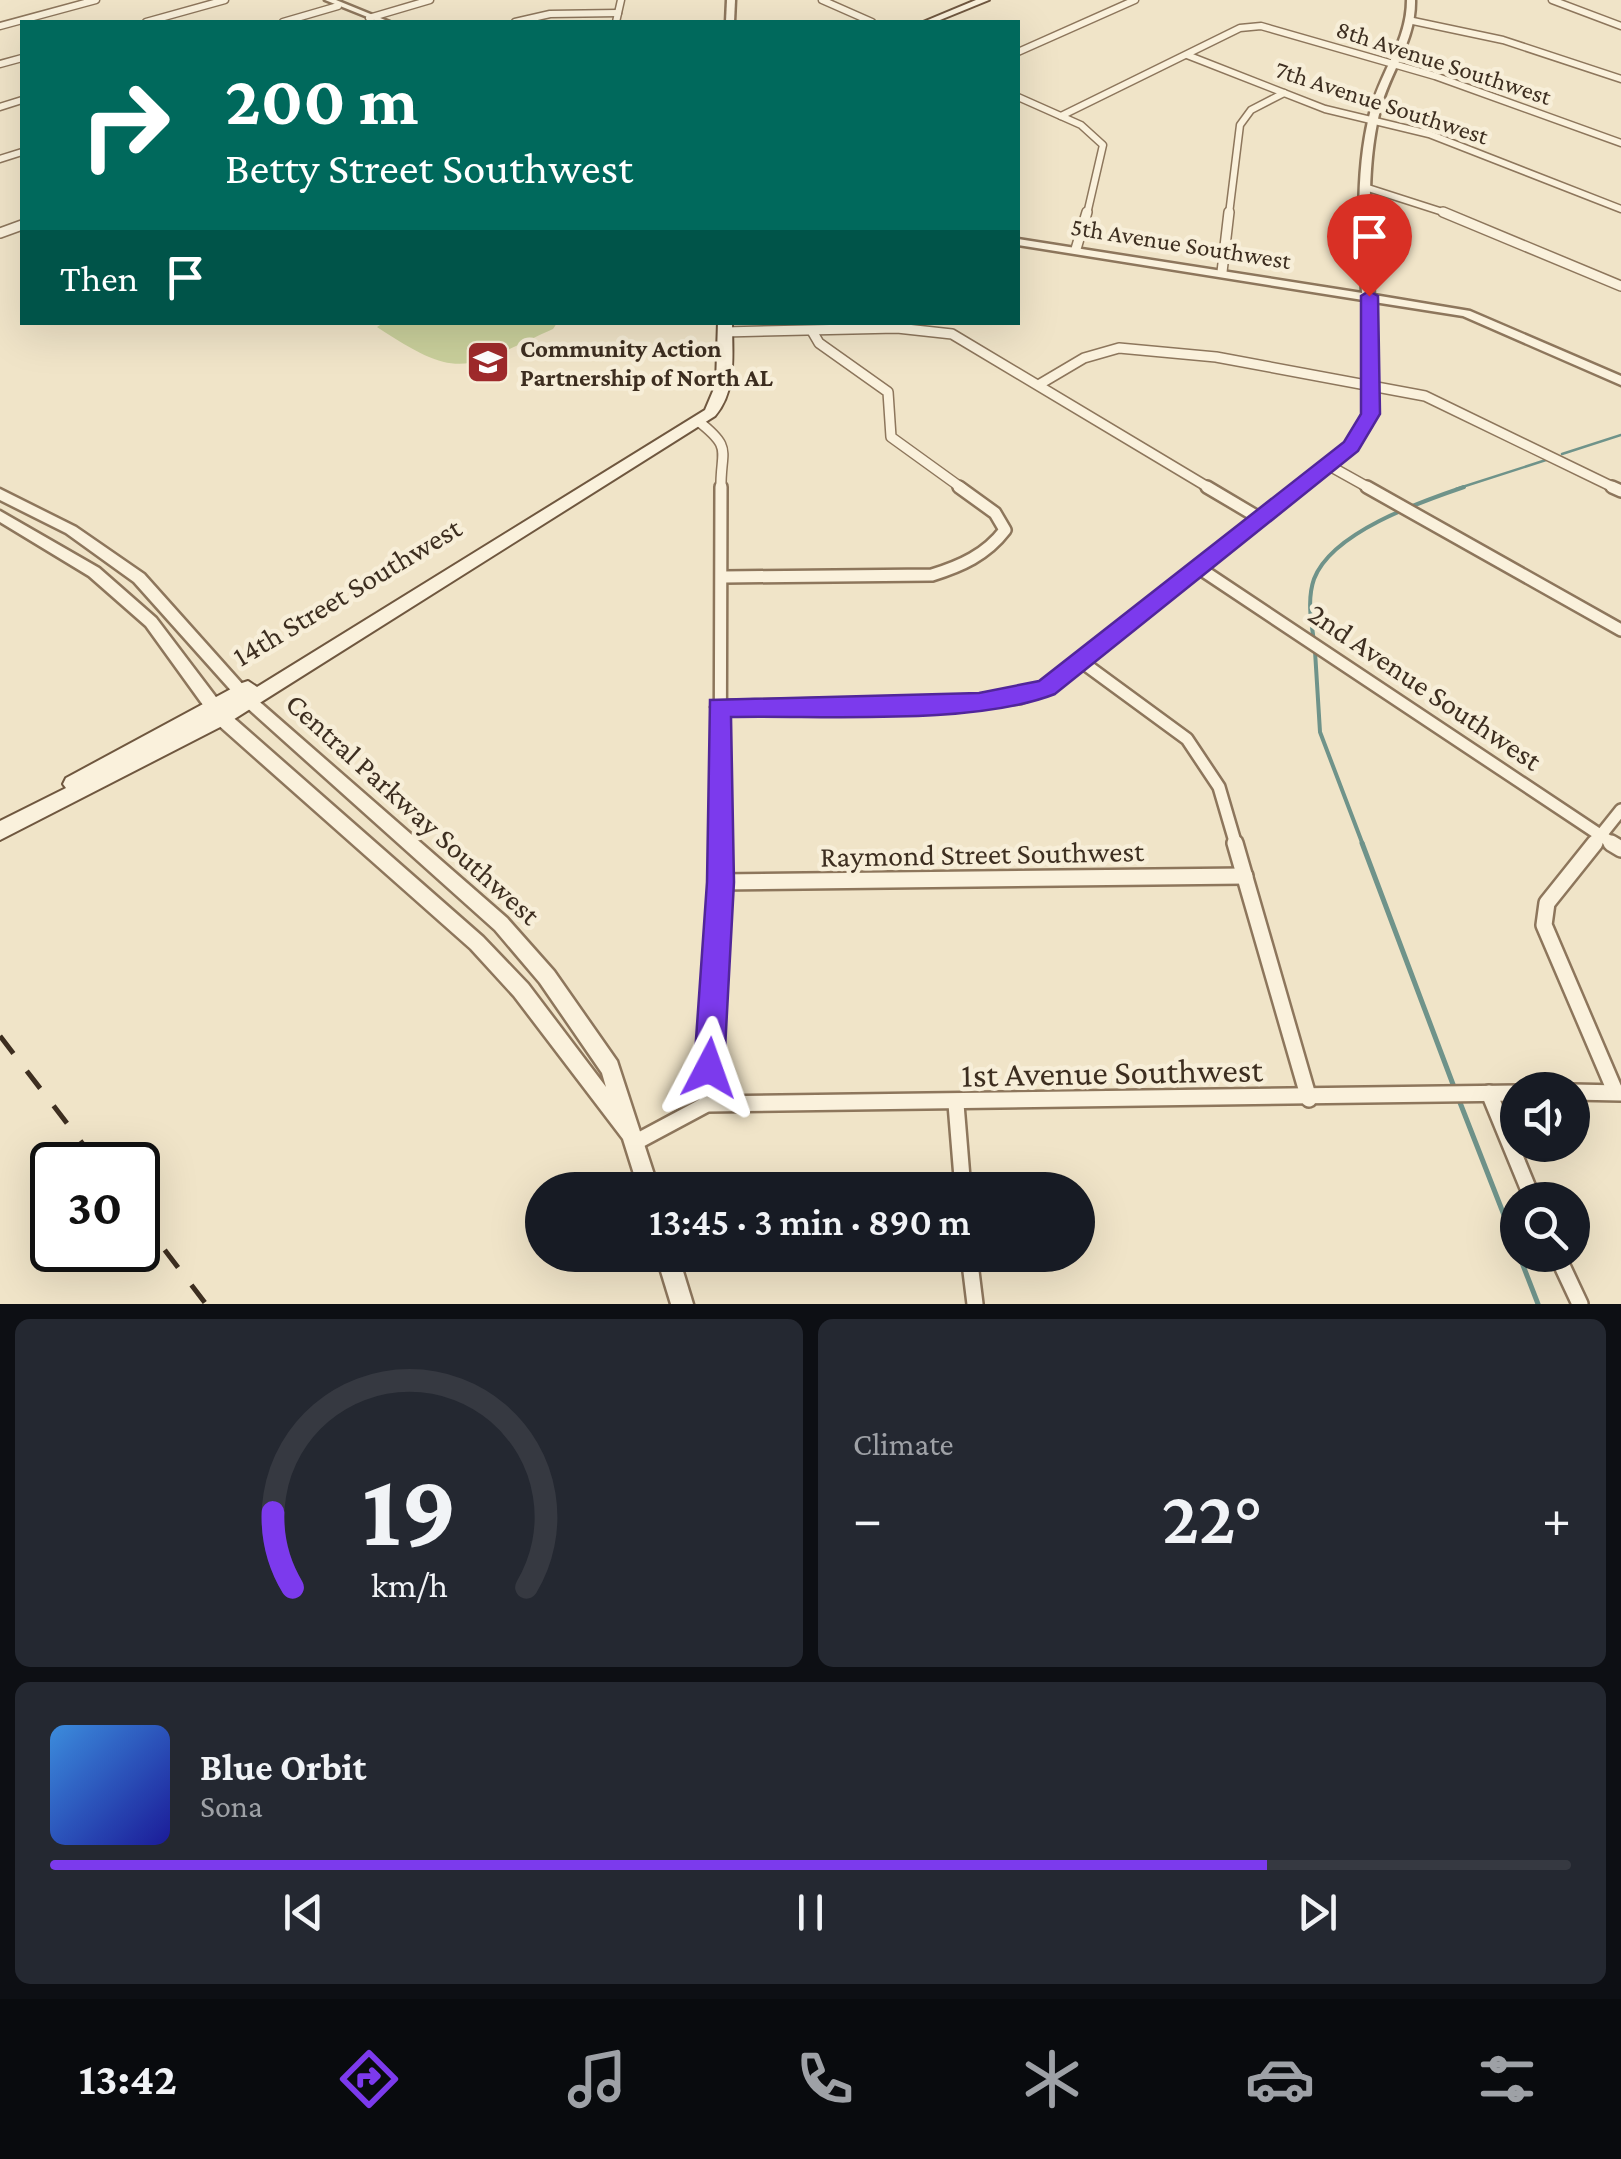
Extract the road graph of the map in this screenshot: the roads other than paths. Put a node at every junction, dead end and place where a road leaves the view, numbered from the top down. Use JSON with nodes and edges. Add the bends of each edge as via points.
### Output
{"nodes":[{"id":1,"x":96,"y":0,"type":"edge"},
{"id":2,"x":225,"y":0,"type":"edge"},
{"id":3,"x":329,"y":0,"type":"edge"},
{"id":4,"x":430,"y":0,"type":"edge"},
{"id":5,"x":621,"y":0,"type":"edge"},
{"id":6,"x":822,"y":0,"type":"edge"},
{"id":7,"x":984,"y":0,"type":"edge"},
{"id":8,"x":1135,"y":0,"type":"edge"},
{"id":9,"x":1411,"y":0,"type":"edge"},
{"id":10,"x":1552,"y":0,"type":"edge"},
{"id":11,"x":338,"y":6,"type":"junction"},
{"id":12,"x":618,"y":13,"type":"junction"},
{"id":13,"x":369,"y":18,"type":"junction"},
{"id":14,"x":22,"y":20,"type":"edge"},
{"id":15,"x":153,"y":20,"type":"edge"},
{"id":16,"x":290,"y":20,"type":"edge"},
{"id":17,"x":378,"y":20,"type":"edge"},
{"id":18,"x":527,"y":20,"type":"edge"},
{"id":19,"x":616,"y":20,"type":"edge"},
{"id":20,"x":867,"y":20,"type":"edge"},
{"id":21,"x":933,"y":20,"type":"edge"},
{"id":22,"x":1413,"y":21,"type":"junction"},
{"id":23,"x":1621,"y":26,"type":"edge"},
{"id":24,"x":1020,"y":51,"type":"edge"},
{"id":25,"x":1186,"y":55,"type":"junction"},
{"id":26,"x":1391,"y":65,"type":"junction"},
{"id":27,"x":1621,"y":79,"type":"edge"},
{"id":28,"x":1284,"y":93,"type":"junction"},
{"id":29,"x":1020,"y":97,"type":"edge"},
{"id":30,"x":1061,"y":116,"type":"junction"},
{"id":31,"x":1372,"y":120,"type":"junction"},
{"id":32,"x":1621,"y":144,"type":"edge"},
{"id":33,"x":1368,"y":188,"type":"junction"},
{"id":34,"x":1621,"y":209,"type":"edge"},
{"id":35,"x":1020,"y":242,"type":"edge"},
{"id":36,"x":1076,"y":249,"type":"junction"},
{"id":37,"x":1222,"y":272,"type":"junction"},
{"id":38,"x":1621,"y":286,"type":"edge"},
{"id":39,"x":1369,"y":296,"type":"junction"},
{"id":40,"x":724,"y":327,"type":"edge"},
{"id":41,"x":812,"y":330,"type":"junction"},
{"id":42,"x":1621,"y":382,"type":"edge"},
{"id":43,"x":1040,"y":384,"type":"junction"},
{"id":44,"x":1372,"y":386,"type":"junction"},
{"id":45,"x":716,"y":399,"type":"junction"},
{"id":46,"x":698,"y":421,"type":"junction"},
{"id":47,"x":1328,"y":464,"type":"junction"},
{"id":48,"x":1621,"y":491,"type":"edge"},
{"id":49,"x":0,"y":494,"type":"edge"},
{"id":50,"x":0,"y":516,"type":"edge"},
{"id":51,"x":1261,"y":519,"type":"junction"},
{"id":52,"x":1199,"y":568,"type":"junction"},
{"id":53,"x":724,"y":577,"type":"junction"},
{"id":54,"x":1621,"y":630,"type":"edge"},
{"id":55,"x":1082,"y":662,"type":"junction"},
{"id":56,"x":245,"y":697,"type":"junction"},
{"id":57,"x":719,"y":707,"type":"junction"},
{"id":58,"x":218,"y":713,"type":"junction"},
{"id":59,"x":1621,"y":810,"type":"edge"},
{"id":60,"x":0,"y":818,"type":"edge"},
{"id":61,"x":0,"y":831,"type":"edge"},
{"id":62,"x":1600,"y":836,"type":"junction"},
{"id":63,"x":1621,"y":849,"type":"edge"},
{"id":64,"x":1245,"y":876,"type":"junction"},
{"id":65,"x":720,"y":882,"type":"junction"},
{"id":66,"x":1590,"y":1092,"type":"edge"},
{"id":67,"x":1618,"y":1092,"type":"edge"},
{"id":68,"x":1489,"y":1093,"type":"junction"},
{"id":69,"x":1500,"y":1093,"type":"edge"},
{"id":70,"x":1309,"y":1099,"type":"junction"},
{"id":71,"x":706,"y":1104,"type":"junction"},
{"id":72,"x":956,"y":1104,"type":"junction"},
{"id":73,"x":636,"y":1142,"type":"junction"},
{"id":74,"x":644,"y":1172,"type":"edge"},
{"id":75,"x":962,"y":1172,"type":"edge"},
{"id":76,"x":1526,"y":1182,"type":"edge"},
{"id":77,"x":672,"y":1272,"type":"edge"},
{"id":78,"x":971,"y":1272,"type":"edge"},
{"id":79,"x":1565,"y":1272,"type":"edge"},
{"id":80,"x":682,"y":1304,"type":"edge"},
{"id":81,"x":974,"y":1304,"type":"edge"},
{"id":82,"x":1580,"y":1304,"type":"edge"}],
"edges":[{"from":1,"to":14,"type":"street"},
{"from":2,"to":15,"type":"street"},
{"from":3,"to":11,"type":"street"},
{"from":4,"to":13,"type":"street"},
{"from":5,"to":12,"type":"street"},
{"from":6,"to":20,"type":"street"},
{"from":7,"to":21,"type":"main road"},
{"from":8,"to":24,"type":"street"},
{"from":9,"to":22,"type":"street"},
{"from":10,"to":23,"type":"street"},
{"from":11,"to":13,"type":"street"},
{"from":11,"to":16,"type":"street"},
{"from":12,"to":18,"type":"street"},
{"from":12,"to":19,"type":"street"},
{"from":13,"to":17,"type":"street"},
{"from":22,"to":26,"type":"street"},
{"from":22,"to":27,"type":"street","via":[[1487,35]]},
{"from":25,"to":26,"type":"street","name":"8th Avenue Southwest","via":[[1253,26]]},
{"from":25,"to":28,"type":"street","name":"7th Avenue Southwest"},
{"from":25,"to":30,"type":"street"},
{"from":26,"to":31,"type":"street"},
{"from":26,"to":32,"type":"street","name":"8th Avenue Southwest"},
{"from":28,"to":31,"type":"street","name":"7th Avenue Southwest"},
{"from":28,"to":37,"type":"street","via":[[1252,110],[1240,125]]},
{"from":29,"to":30,"type":"street"},
{"from":30,"to":36,"type":"street","via":[[1103,145]]},
{"from":31,"to":33,"type":"street"},
{"from":31,"to":34,"type":"street","name":"7th Avenue Southwest","via":[[1429,134]]},
{"from":33,"to":38,"type":"street","via":[[1426,204]]},
{"from":33,"to":39,"type":"street"},
{"from":35,"to":36,"type":"street","name":"5th Avenue Southwest"},
{"from":36,"to":37,"type":"street","name":"5th Avenue Southwest"},
{"from":37,"to":39,"type":"street","name":"5th Avenue Southwest"},
{"from":39,"to":42,"type":"street","name":"5th Avenue Southwest","via":[[1477,317]]},
{"from":39,"to":44,"type":"street"},
{"from":40,"to":41,"type":"street"},
{"from":40,"to":45,"type":"main road","via":[[723,383]]},
{"from":41,"to":43,"type":"street","via":[[952,334]]},
{"from":41,"to":53,"type":"street","via":[[818,343],[888,392],[892,437],[995,513],[1006,530],[964,566],[932,575]]},
{"from":43,"to":44,"type":"street","via":[[1081,357],[1132,347]]},
{"from":43,"to":51,"type":"street"},
{"from":44,"to":47,"type":"street","via":[[1365,426]]},
{"from":44,"to":48,"type":"street","via":[[1440,401]]},
{"from":45,"to":46,"type":"main road","name":"14th Street Southwest","via":[[717,407]]},
{"from":45,"to":56,"type":"main road","name":"14th Street Southwest"},
{"from":46,"to":53,"type":"street","via":[[720,438],[726,453],[720,477]]},
{"from":46,"to":56,"type":"main road","name":"14th Street Southwest"},
{"from":47,"to":51,"type":"street"},
{"from":47,"to":54,"type":"street"},
{"from":49,"to":56,"type":"street","name":"Central Parkway Southwest","via":[[71,530],[139,578]]},
{"from":50,"to":58,"type":"street","name":"Central Parkway Southwest","via":[[70,555],[129,601]]},
{"from":51,"to":52,"type":"street"},
{"from":52,"to":55,"type":"street"},
{"from":52,"to":62,"type":"street","name":"2nd Avenue Southwest"},
{"from":53,"to":57,"type":"street"},
{"from":55,"to":57,"type":"street","via":[[1022,697]]},
{"from":55,"to":64,"type":"street","via":[[1198,750],[1218,787]]},
{"from":56,"to":58,"type":"main road","name":"14th Street Southwest"},
{"from":56,"to":73,"type":"street","name":"Central Parkway Southwest","via":[[525,950],[610,1068]]},
{"from":57,"to":65,"type":"street"},
{"from":58,"to":60,"type":"main road","name":"14th Street Southwest"},
{"from":58,"to":61,"type":"main road","name":"14th Street Southwest"},
{"from":58,"to":73,"type":"street","name":"Central Parkway Southwest","via":[[477,943],[521,990]]},
{"from":59,"to":62,"type":"street"},
{"from":62,"to":63,"type":"street","name":"2nd Avenue Southwest"},
{"from":62,"to":67,"type":"street","via":[[1548,903],[1544,925]]},
{"from":64,"to":65,"type":"street","name":"Raymond Street Southwest"},
{"from":64,"to":70,"type":"street"},
{"from":65,"to":71,"type":"street"},
{"from":66,"to":67,"type":"street"},
{"from":68,"to":69,"type":"street","name":"1st Avenue Southwest"},
{"from":68,"to":70,"type":"street","name":"1st Avenue Southwest"},
{"from":68,"to":76,"type":"street"},
{"from":70,"to":72,"type":"street","name":"1st Avenue Southwest"},
{"from":71,"to":72,"type":"street","name":"1st Avenue Southwest"},
{"from":71,"to":73,"type":"street"},
{"from":72,"to":75,"type":"street"},
{"from":73,"to":74,"type":"street","name":"Central Parkway Southwest"},
{"from":77,"to":80,"type":"street"},
{"from":78,"to":81,"type":"street"},
{"from":79,"to":82,"type":"street"}]}
